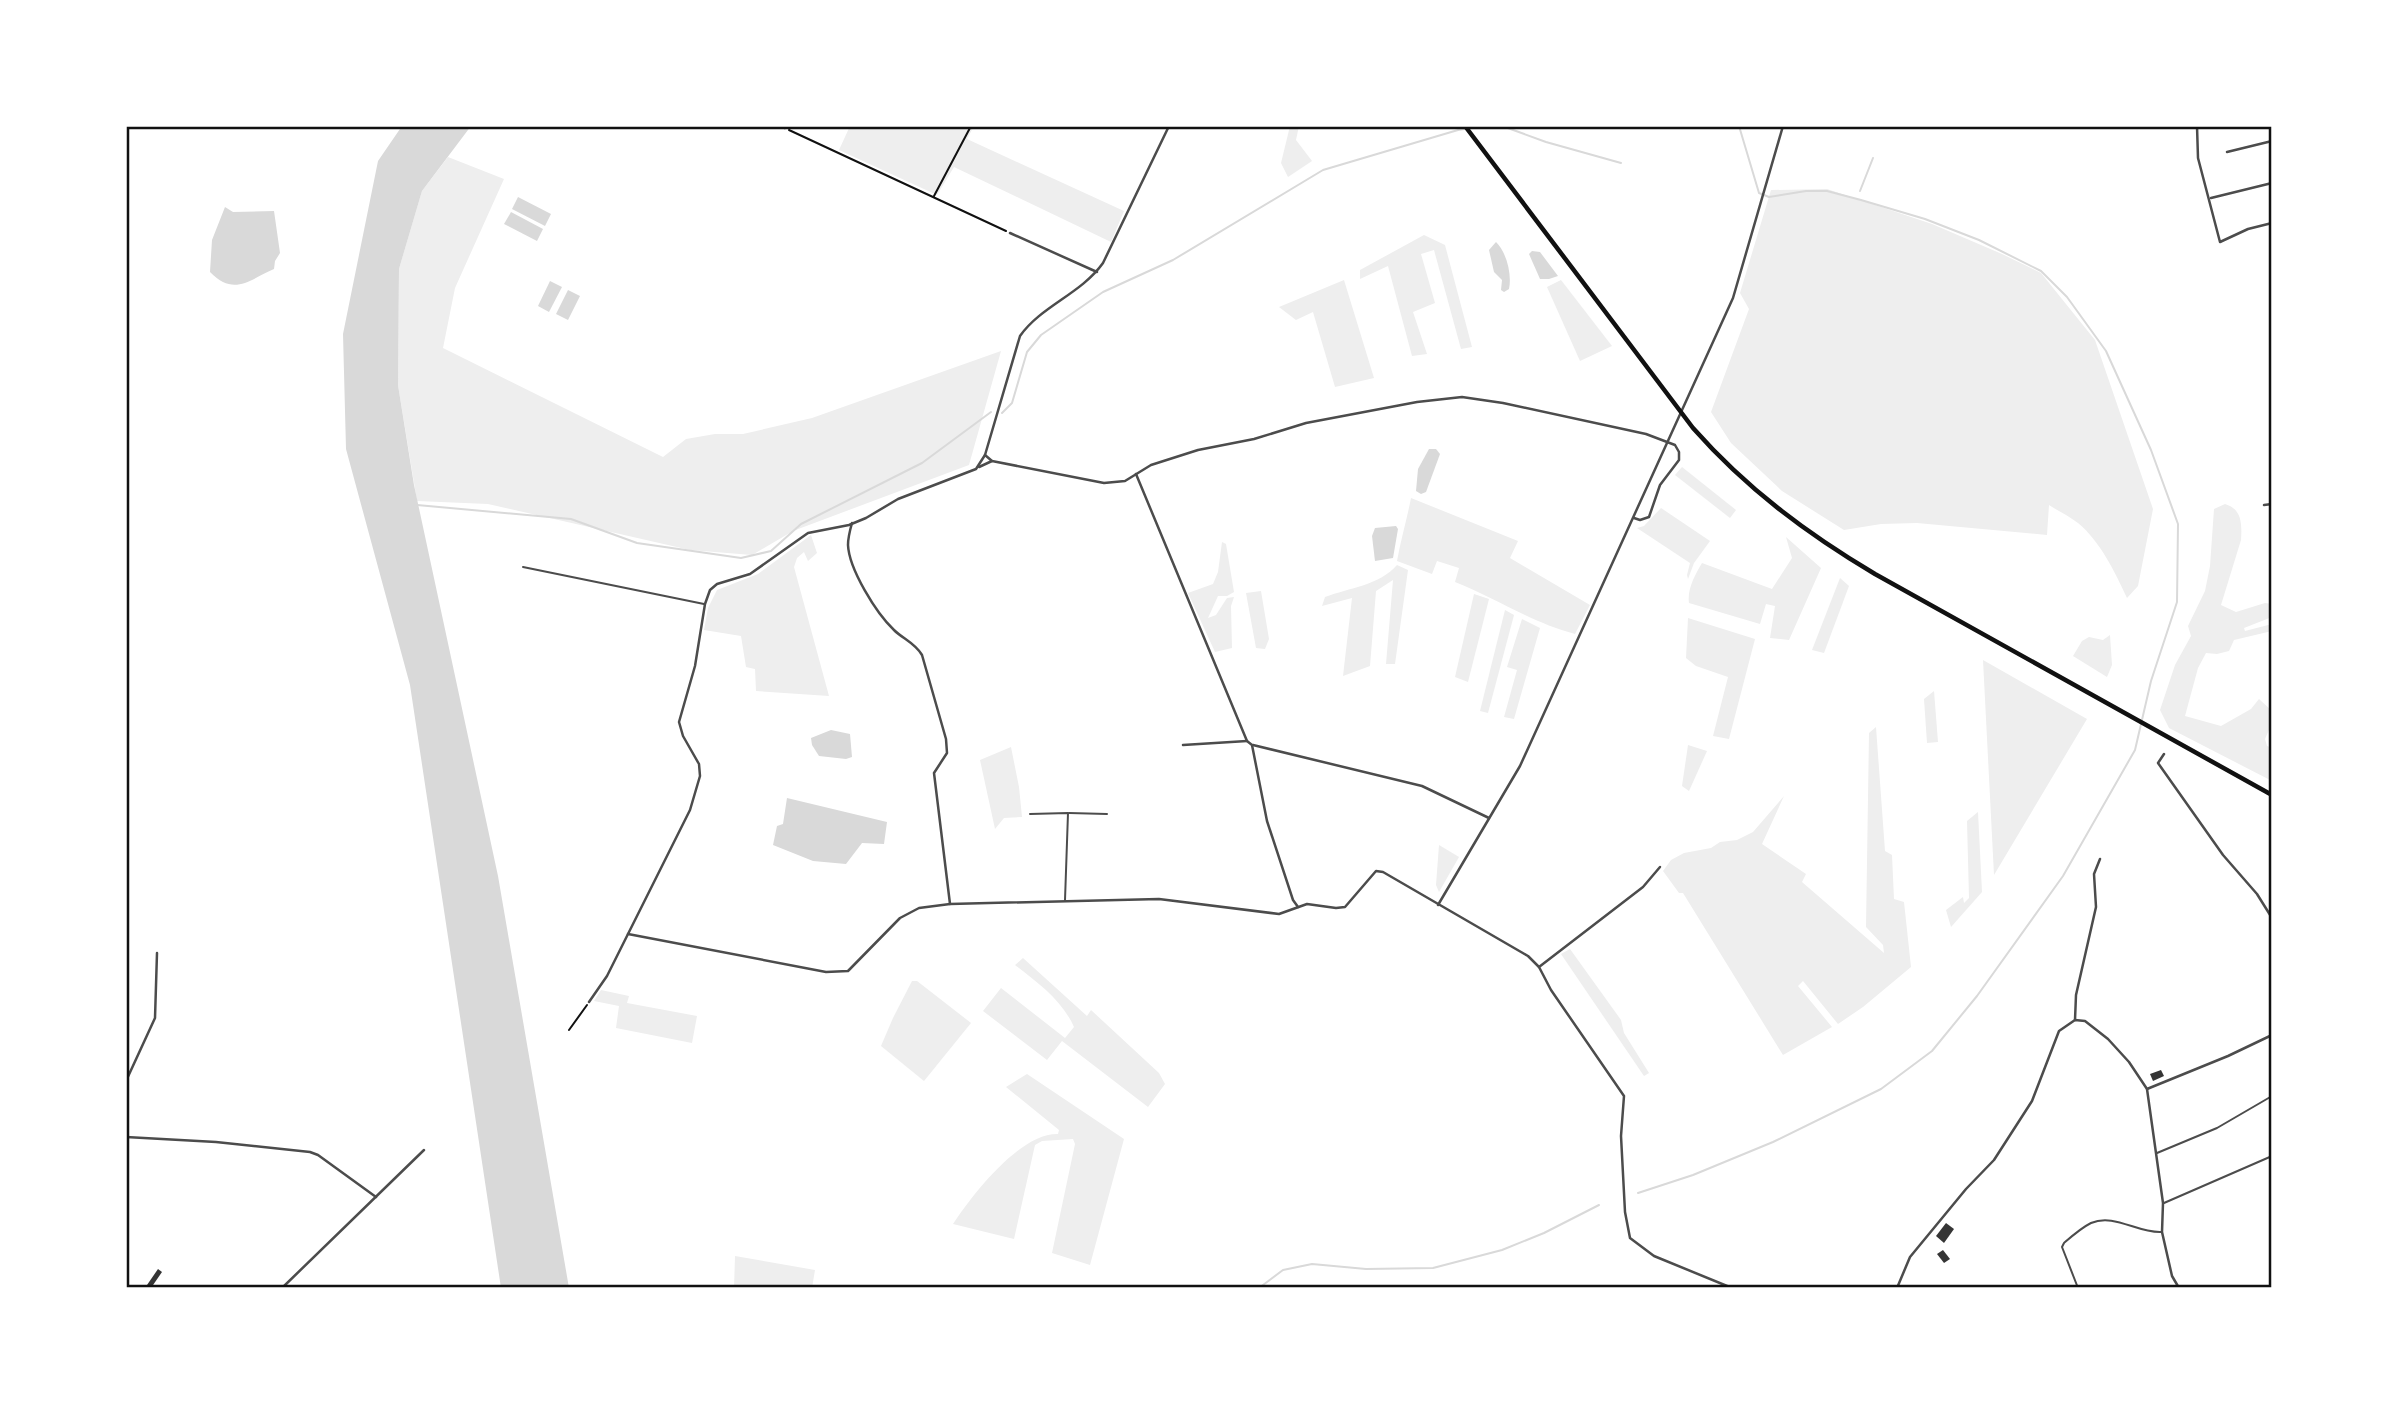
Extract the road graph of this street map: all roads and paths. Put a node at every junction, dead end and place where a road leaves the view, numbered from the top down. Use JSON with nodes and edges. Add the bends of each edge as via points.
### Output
{"nodes":[{"id":1,"x":780,"y":126,"type":"edge"},
{"id":2,"x":971,"y":126,"type":"edge"},
{"id":3,"x":1169,"y":126,"type":"edge"},
{"id":4,"x":1465,"y":126,"type":"edge"},
{"id":5,"x":1783,"y":126,"type":"edge"},
{"id":6,"x":2197,"y":126,"type":"edge"},
{"id":7,"x":785,"y":127,"type":"edge"},
{"id":8,"x":2272,"y":141,"type":"edge"},
{"id":9,"x":2227,"y":152,"type":"dead end"},
{"id":10,"x":2272,"y":183,"type":"edge"},
{"id":11,"x":934,"y":197,"type":"junction"},
{"id":12,"x":2210,"y":198,"type":"junction"},
{"id":13,"x":2272,"y":223,"type":"edge"},
{"id":14,"x":1010,"y":233,"type":"joint"},
{"id":15,"x":1097,"y":272,"type":"junction"},
{"id":16,"x":985,"y":455,"type":"junction"},
{"id":17,"x":992,"y":461,"type":"junction"},
{"id":18,"x":976,"y":469,"type":"junction"},
{"id":19,"x":1136,"y":474,"type":"junction"},
{"id":20,"x":2272,"y":503,"type":"edge"},
{"id":21,"x":2264,"y":505,"type":"dead end"},
{"id":22,"x":1634,"y":518,"type":"junction"},
{"id":23,"x":852,"y":523,"type":"junction"},
{"id":24,"x":523,"y":567,"type":"dead end"},
{"id":25,"x":705,"y":604,"type":"junction"},
{"id":26,"x":1247,"y":741,"type":"junction"},
{"id":27,"x":1183,"y":745,"type":"dead end"},
{"id":28,"x":1252,"y":745,"type":"junction"},
{"id":29,"x":2164,"y":754,"type":"dead end"},
{"id":30,"x":2272,"y":795,"type":"edge"},
{"id":31,"x":1068,"y":813,"type":"junction"},
{"id":32,"x":1030,"y":814,"type":"dead end"},
{"id":33,"x":1107,"y":814,"type":"dead end"},
{"id":34,"x":1489,"y":818,"type":"junction"},
{"id":35,"x":2100,"y":859,"type":"dead end"},
{"id":36,"x":1660,"y":867,"type":"dead end"},
{"id":37,"x":1065,"y":901,"type":"junction"},
{"id":38,"x":950,"y":904,"type":"junction"},
{"id":39,"x":1438,"y":905,"type":"junction"},
{"id":40,"x":1298,"y":907,"type":"junction"},
{"id":41,"x":2272,"y":918,"type":"edge"},
{"id":42,"x":628,"y":934,"type":"junction"},
{"id":43,"x":156,"y":953,"type":"dead end"},
{"id":44,"x":1539,"y":967,"type":"junction"},
{"id":45,"x":589,"y":1002,"type":"joint"},
{"id":46,"x":2075,"y":1020,"type":"junction"},
{"id":47,"x":569,"y":1030,"type":"dead end"},
{"id":48,"x":2272,"y":1035,"type":"edge"},
{"id":49,"x":126,"y":1081,"type":"edge"},
{"id":50,"x":2147,"y":1089,"type":"junction"},
{"id":51,"x":2272,"y":1096,"type":"edge"},
{"id":52,"x":126,"y":1137,"type":"edge"},
{"id":53,"x":424,"y":1150,"type":"dead end"},
{"id":54,"x":2155,"y":1154,"type":"junction"},
{"id":55,"x":2272,"y":1156,"type":"edge"},
{"id":56,"x":376,"y":1197,"type":"junction"},
{"id":57,"x":2163,"y":1203,"type":"junction"},
{"id":58,"x":2162,"y":1232,"type":"junction"},
{"id":59,"x":282,"y":1288,"type":"edge"},
{"id":60,"x":1732,"y":1288,"type":"edge"},
{"id":61,"x":1897,"y":1288,"type":"edge"},
{"id":62,"x":2078,"y":1288,"type":"edge"},
{"id":63,"x":2179,"y":1288,"type":"edge"}],
"edges":[{"from":1,"to":7,"type":"street"},
{"from":2,"to":11,"type":"path"},
{"from":3,"to":15,"type":"street"},
{"from":4,"to":30,"type":"main road","via":[[1674,404],[1758,493],[1842,554]]},
{"from":5,"to":22,"type":"street","via":[[1733,298]]},
{"from":6,"to":12,"type":"street","via":[[2198,158]]},
{"from":7,"to":11,"type":"path"},
{"from":8,"to":9,"type":"street"},
{"from":10,"to":12,"type":"street"},
{"from":11,"to":14,"type":"path"},
{"from":12,"to":13,"type":"street","via":[[2220,242]]},
{"from":14,"to":15,"type":"street"},
{"from":15,"to":16,"type":"street","via":[[1030,322],[1020,337]]},
{"from":16,"to":17,"type":"street"},
{"from":16,"to":18,"type":"street"},
{"from":17,"to":18,"type":"street"},
{"from":17,"to":19,"type":"street","via":[[1104,483],[1125,481]]},
{"from":18,"to":23,"type":"street","via":[[898,499]]},
{"from":19,"to":22,"type":"street","via":[[1198,450],[1306,423],[1462,397],[1646,434],[1675,445],[1679,460],[1660,485],[1649,517]]},
{"from":19,"to":26,"type":"street"},
{"from":20,"to":21,"type":"street"},
{"from":22,"to":34,"type":"street","via":[[1520,766]]},
{"from":23,"to":25,"type":"street","via":[[808,533],[750,574],[716,584]]},
{"from":23,"to":38,"type":"street","via":[[848,545],[852,565],[871,601],[922,655],[946,739],[947,753],[934,773]]},
{"from":24,"to":25,"type":"lane"},
{"from":25,"to":42,"type":"street","via":[[680,722],[700,776],[680,833]]},
{"from":26,"to":27,"type":"street"},
{"from":26,"to":28,"type":"street"},
{"from":28,"to":34,"type":"street","via":[[1422,786]]},
{"from":28,"to":40,"type":"street","via":[[1267,821]]},
{"from":29,"to":41,"type":"street","via":[[2158,763]]},
{"from":31,"to":32,"type":"lane"},
{"from":31,"to":33,"type":"lane"},
{"from":31,"to":37,"type":"lane"},
{"from":34,"to":39,"type":"street"},
{"from":35,"to":46,"type":"street","via":[[2094,874],[2096,907],[2076,995]]},
{"from":36,"to":44,"type":"street","via":[[1643,887]]},
{"from":37,"to":38,"type":"street"},
{"from":37,"to":40,"type":"street","via":[[1159,899],[1279,914]]},
{"from":38,"to":42,"type":"street","via":[[919,908],[900,918],[848,971],[826,972]]},
{"from":39,"to":40,"type":"street","via":[[1376,871],[1345,907]]},
{"from":39,"to":44,"type":"street","via":[[1528,956]]},
{"from":42,"to":45,"type":"street"},
{"from":43,"to":49,"type":"street","via":[[155,1018]]},
{"from":44,"to":60,"type":"street","via":[[1624,1096],[1621,1136],[1630,1238],[1654,1256]]},
{"from":45,"to":47,"type":"path"},
{"from":46,"to":50,"type":"street","via":[[2085,1021],[2108,1039]]},
{"from":46,"to":61,"type":"street","via":[[2059,1031],[2032,1101],[1994,1160],[1910,1257]]},
{"from":48,"to":50,"type":"street"},
{"from":50,"to":54,"type":"street"},
{"from":51,"to":54,"type":"lane","via":[[2217,1128]]},
{"from":52,"to":56,"type":"street","via":[[310,1152]]},
{"from":53,"to":56,"type":"street"},
{"from":54,"to":57,"type":"street"},
{"from":55,"to":57,"type":"lane"},
{"from":56,"to":59,"type":"street"},
{"from":57,"to":58,"type":"street"},
{"from":58,"to":62,"type":"lane","via":[[2150,1233],[2111,1220],[2088,1224],[2062,1247]]},
{"from":58,"to":63,"type":"street"}]}
